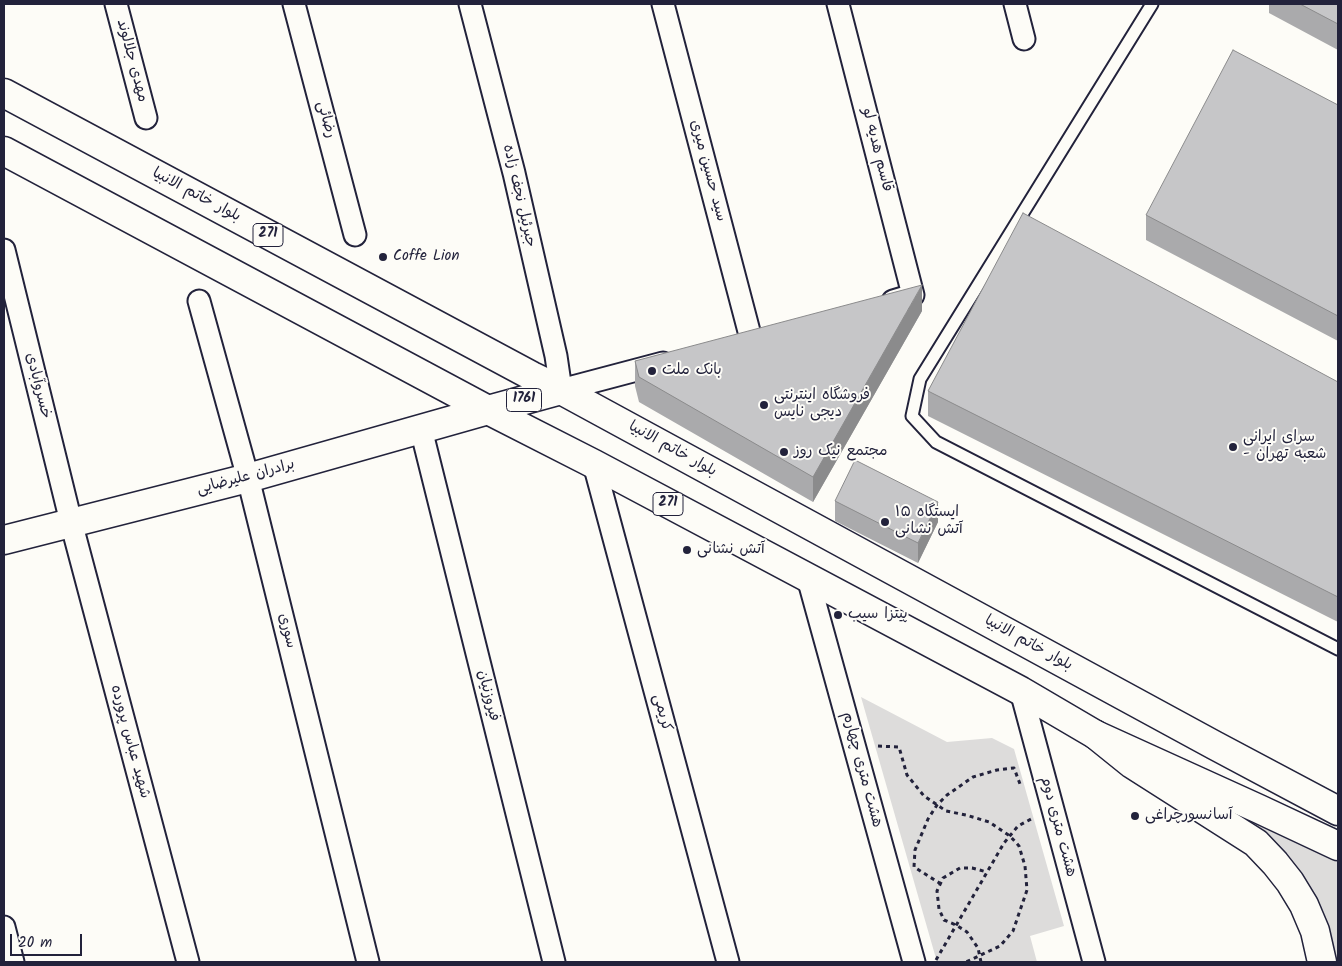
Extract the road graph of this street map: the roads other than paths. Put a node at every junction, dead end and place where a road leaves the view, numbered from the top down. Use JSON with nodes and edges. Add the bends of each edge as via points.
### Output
{"nodes":[{"id":1,"x":116,"y":4,"type":"edge"},
{"id":2,"x":294,"y":4,"type":"edge"},
{"id":3,"x":470,"y":4,"type":"edge"},
{"id":4,"x":663,"y":4,"type":"edge"},
{"id":5,"x":838,"y":4,"type":"edge"},
{"id":6,"x":1015,"y":4,"type":"edge"},
{"id":7,"x":1152,"y":4,"type":"edge"},
{"id":8,"x":1024,"y":38,"type":"dead end"},
{"id":9,"x":4,"y":93,"type":"edge"},
{"id":10,"x":146,"y":118,"type":"dead end"},
{"id":11,"x":4,"y":151,"type":"edge"},
{"id":12,"x":355,"y":235,"type":"dead end"},
{"id":13,"x":4,"y":250,"type":"edge"},
{"id":14,"x":199,"y":301,"type":"dead end"},
{"id":15,"x":875,"y":306,"type":"edge"},
{"id":16,"x":751,"y":339,"type":"edge"},
{"id":17,"x":685,"y":357,"type":"edge"},
{"id":18,"x":561,"y":390,"type":"junction"},
{"id":19,"x":488,"y":410,"type":"junction"},
{"id":20,"x":421,"y":429,"type":"junction"},
{"id":21,"x":594,"y":464,"type":"junction"},
{"id":22,"x":248,"y":478,"type":"junction"},
{"id":23,"x":71,"y":522,"type":"junction"},
{"id":24,"x":4,"y":540,"type":"edge"},
{"id":25,"x":808,"y":578,"type":"junction"},
{"id":26,"x":1338,"y":649,"type":"edge"},
{"id":27,"x":1021,"y":692,"type":"junction"},
{"id":28,"x":1096,"y":735,"type":"junction"},
{"id":29,"x":1338,"y":811,"type":"edge"},
{"id":30,"x":1338,"y":846,"type":"edge"},
{"id":31,"x":4,"y":927,"type":"edge"},
{"id":32,"x":13,"y":962,"type":"edge"},
{"id":33,"x":188,"y":962,"type":"edge"},
{"id":34,"x":368,"y":962,"type":"edge"},
{"id":35,"x":554,"y":962,"type":"edge"},
{"id":36,"x":728,"y":962,"type":"edge"},
{"id":37,"x":914,"y":962,"type":"edge"},
{"id":38,"x":1094,"y":962,"type":"edge"},
{"id":39,"x":1322,"y":962,"type":"edge"}],
"edges":[{"from":1,"to":10,"type":"street","name":"مهدی جلالوند"},
{"from":2,"to":12,"type":"street","name":"رضائی"},
{"from":3,"to":18,"type":"street","name":"جبرئیل نجف زاده","via":[[514,173]]},
{"from":4,"to":16,"type":"street","name":"سید حسین میری"},
{"from":5,"to":15,"type":"street","name":"قاسم هدیه لو","via":[[913,295]]},
{"from":6,"to":8,"type":"street"},
{"from":7,"to":26,"type":"lane","via":[[920,379],[912,416],[936,442]]},
{"from":9,"to":18,"type":"main road","name":"بلوار خاتم الانبیا","number":"271"},
{"from":11,"to":19,"type":"main road","number":"271"},
{"from":13,"to":23,"type":"street","name":"خسروآبادی"},
{"from":14,"to":22,"type":"street","name":"سوری"},
{"from":17,"to":18,"type":"street","number":"1761"},
{"from":18,"to":19,"type":"main road","number":"1761"},
{"from":18,"to":29,"type":"main road","name":"بلوار خاتم الانبیا","number":"271"},
{"from":19,"to":20,"type":"main road","name":"برادران علیرضایی","number":"1761"},
{"from":19,"to":21,"type":"main road","number":"271"},
{"from":20,"to":22,"type":"main road","name":"برادران علیرضایی","number":"1761"},
{"from":20,"to":35,"type":"street","name":"فیروزنیان"},
{"from":21,"to":25,"type":"main road","number":"271"},
{"from":21,"to":36,"type":"street","name":"کریمی"},
{"from":22,"to":23,"type":"main road","name":"برادران علیرضایی","number":"1761"},
{"from":22,"to":34,"type":"street","name":"سوری"},
{"from":23,"to":24,"type":"main road","name":"برادران علیرضایی","number":"1761"},
{"from":23,"to":33,"type":"street","name":"شهید عباس پرورده"},
{"from":25,"to":27,"type":"main road","number":"271"},
{"from":25,"to":37,"type":"street","name":"هشت متری چهارم"},
{"from":27,"to":28,"type":"main road","number":"271"},
{"from":27,"to":38,"type":"street","name":"هشت متری دوم"},
{"from":28,"to":30,"type":"main road","number":"271"},
{"from":28,"to":39,"type":"main road","via":[[1132,764],[1256,843],[1290,882],[1304,905],[1315,931]]},
{"from":31,"to":32,"type":"street"}]}
